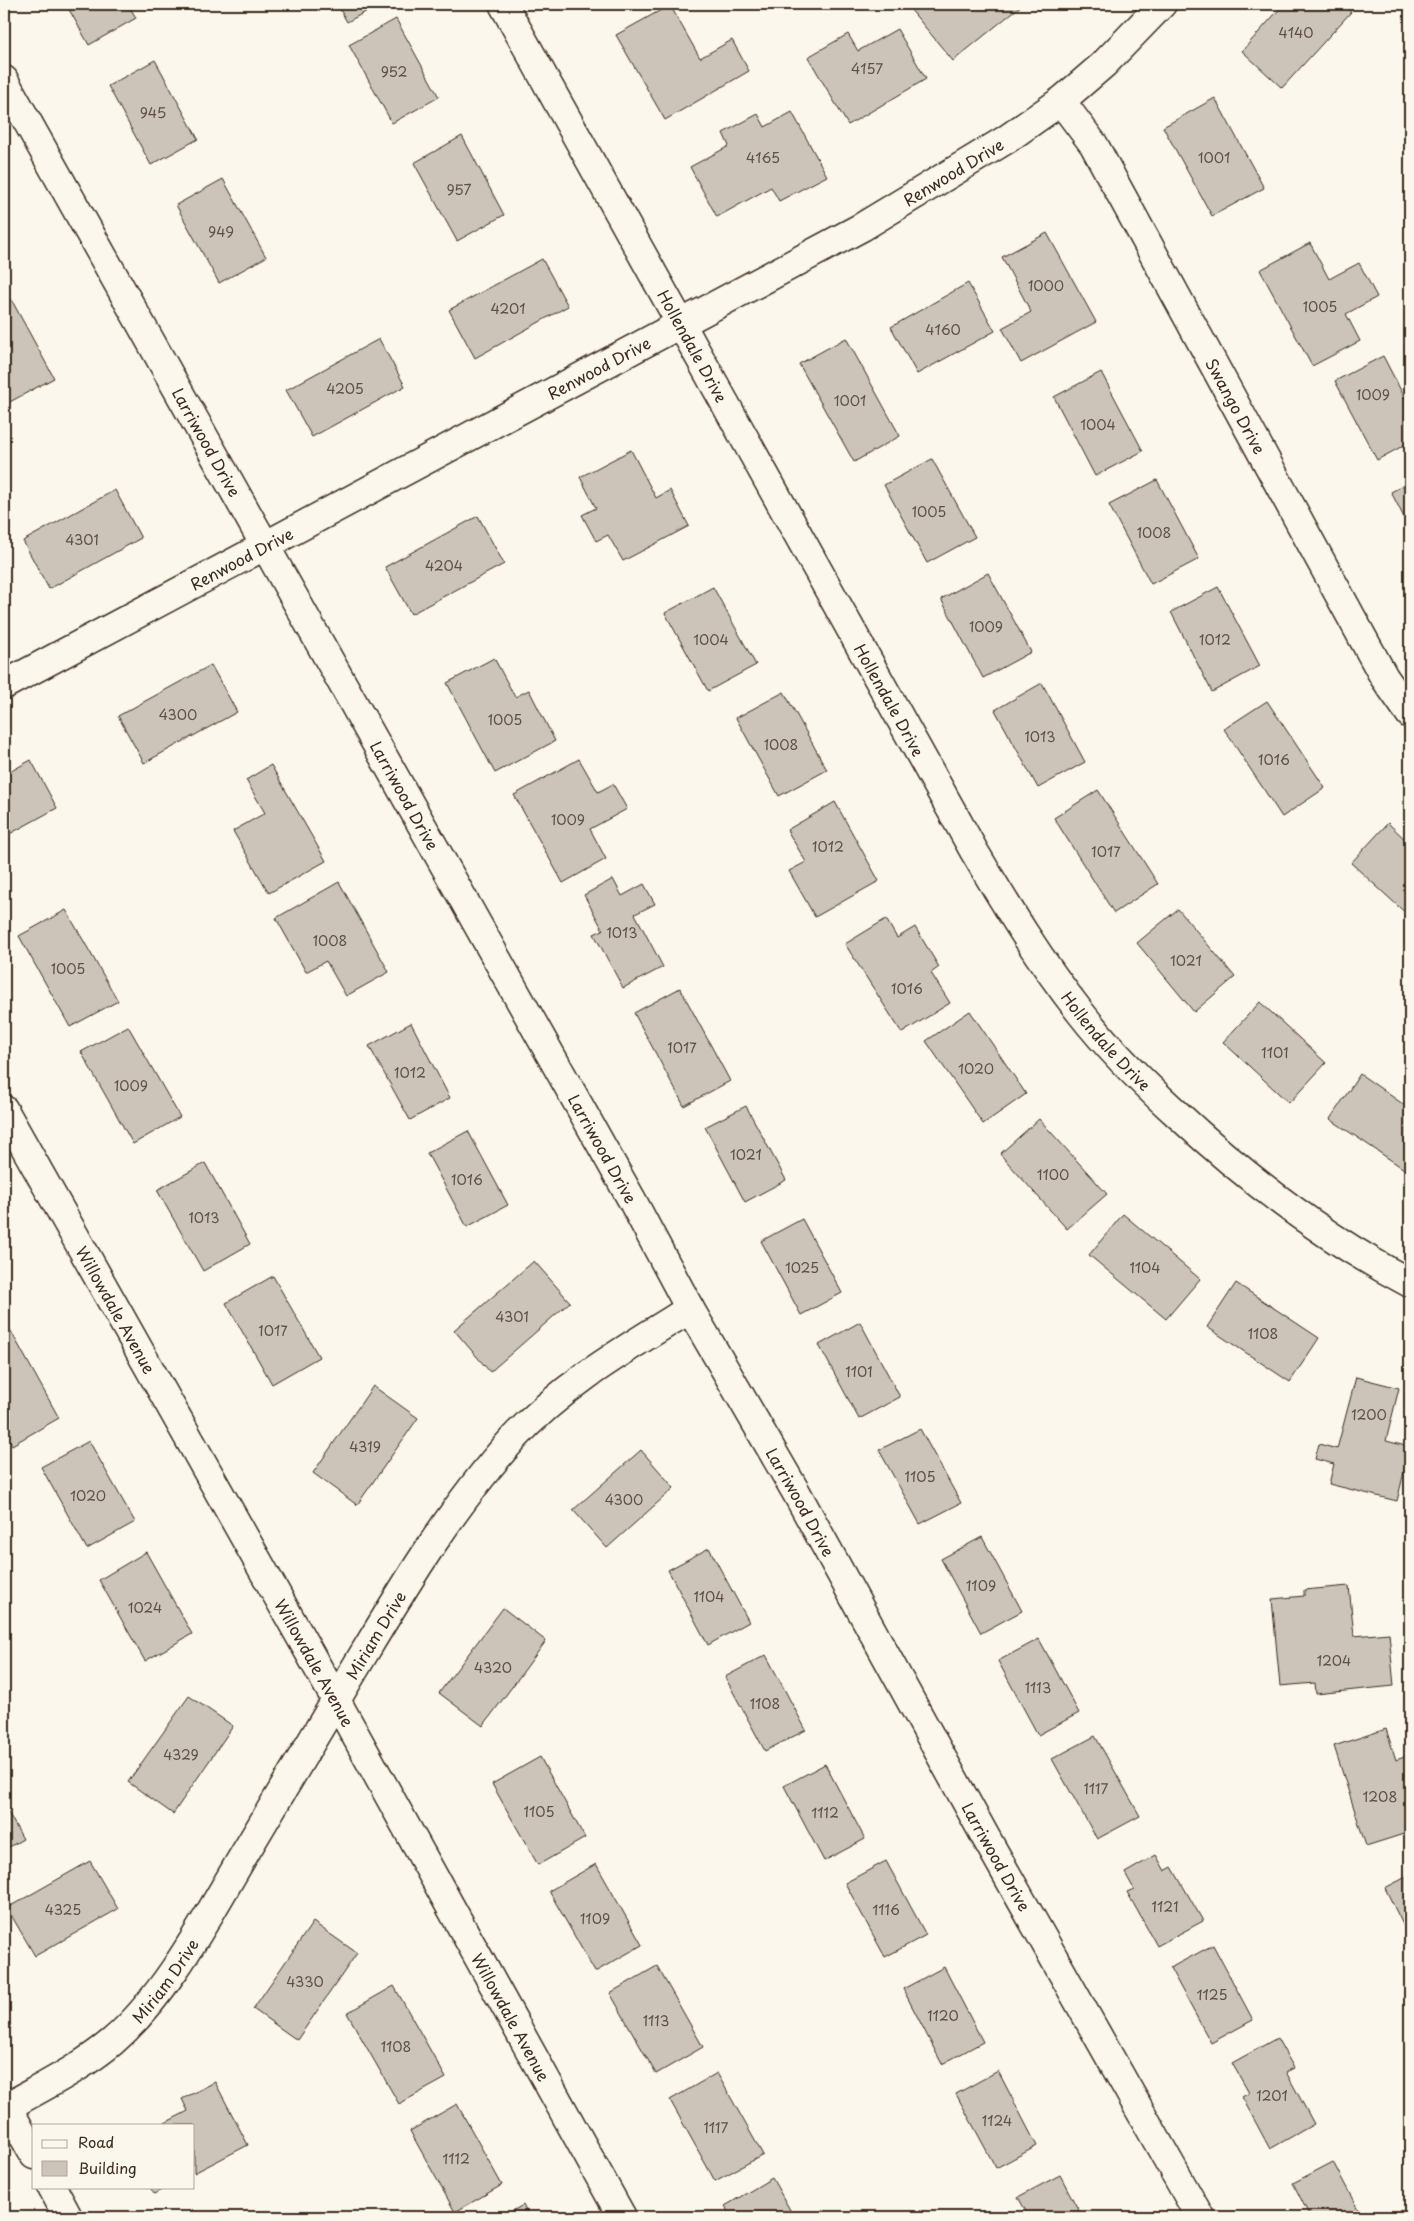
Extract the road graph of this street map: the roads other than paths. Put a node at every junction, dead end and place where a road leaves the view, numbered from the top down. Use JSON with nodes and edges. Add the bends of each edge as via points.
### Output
{"nodes":[{"id":1,"x":502,"y":4,"type":"edge"},
{"id":2,"x":1162,"y":4,"type":"edge"},
{"id":3,"x":4,"y":80,"type":"edge"},
{"id":4,"x":1061,"y":101,"type":"junction"},
{"id":5,"x":681,"y":324,"type":"junction"},
{"id":6,"x":266,"y":546,"type":"junction"},
{"id":7,"x":4,"y":685,"type":"edge"},
{"id":8,"x":1410,"y":714,"type":"edge"},
{"id":9,"x":4,"y":1110,"type":"edge"},
{"id":10,"x":1410,"y":1282,"type":"edge"},
{"id":11,"x":690,"y":1309,"type":"junction"},
{"id":12,"x":336,"y":1700,"type":"junction"},
{"id":13,"x":6,"y":2104,"type":"edge"},
{"id":14,"x":32,"y":2151,"type":"edge"},
{"id":15,"x":53,"y":2188,"type":"edge"},
{"id":16,"x":68,"y":2217,"type":"edge"},
{"id":17,"x":622,"y":2217,"type":"edge"},
{"id":18,"x":1200,"y":2217,"type":"edge"}],
"edges":[{"from":1,"to":5,"type":"street","name":"Hollendale Drive"},
{"from":2,"to":4,"type":"street","name":"Renwood Drive","via":[[1104,64]]},
{"from":3,"to":6,"type":"street","name":"Larriwood Drive"},
{"from":4,"to":5,"type":"street","name":"Renwood Drive","via":[[1007,139],[862,227]]},
{"from":4,"to":8,"type":"street","name":"Swango Drive","via":[[1094,145],[1384,677]]},
{"from":5,"to":6,"type":"street","name":"Renwood Drive"},
{"from":5,"to":10,"type":"street","name":"Hollendale Drive","via":[[974,852],[1023,934],[1081,1013],[1143,1083],[1212,1147],[1290,1208],[1370,1262]]},
{"from":6,"to":7,"type":"street","name":"Renwood Drive"},
{"from":6,"to":11,"type":"street","name":"Larriwood Drive"},
{"from":9,"to":12,"type":"street","name":"Willowdale Avenue"},
{"from":11,"to":12,"type":"street","name":"Miriam Drive","via":[[577,1381],[514,1438],[458,1506]]},
{"from":11,"to":18,"type":"street","name":"Larriwood Drive","via":[[796,1492]]},
{"from":12,"to":13,"type":"street","name":"Miriam Drive","via":[[186,1952],[144,2008],[112,2042],[79,2065]]},
{"from":12,"to":17,"type":"street","name":"Willowdale Avenue"},
{"from":13,"to":14,"type":"street"},
{"from":15,"to":16,"type":"street"}]}
